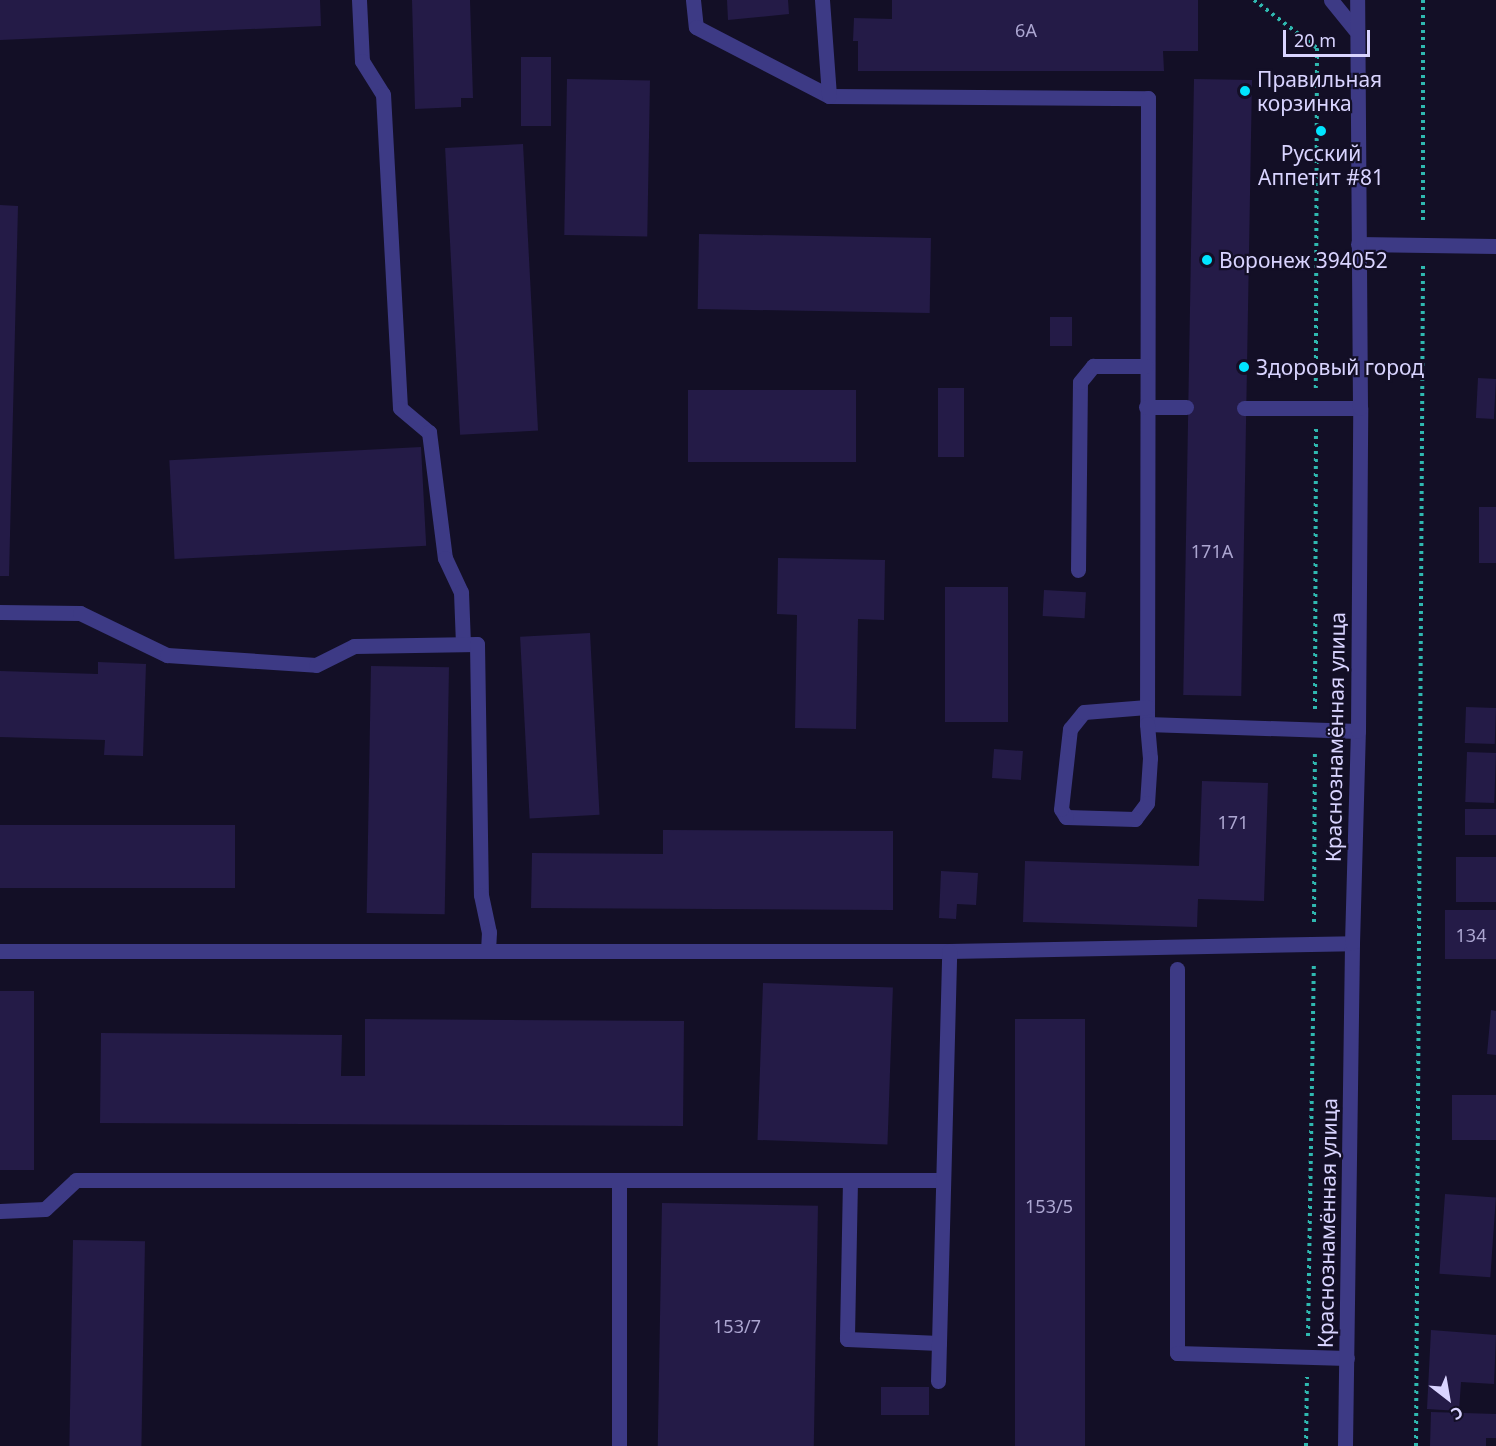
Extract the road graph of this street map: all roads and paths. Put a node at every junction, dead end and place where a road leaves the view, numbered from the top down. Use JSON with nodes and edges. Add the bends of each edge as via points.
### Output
{"nodes":[{"id":1,"x":359,"y":0,"type":"edge"},
{"id":2,"x":693,"y":0,"type":"edge"},
{"id":3,"x":822,"y":0,"type":"edge"},
{"id":4,"x":1331,"y":0,"type":"edge"},
{"id":5,"x":1357,"y":0,"type":"edge"},
{"id":6,"x":1423,"y":0,"type":"edge"},
{"id":7,"x":1355,"y":30,"type":"junction"},
{"id":8,"x":829,"y":96,"type":"junction"},
{"id":9,"x":1358,"y":244,"type":"junction"},
{"id":10,"x":1423,"y":245,"type":"junction"},
{"id":11,"x":1496,"y":246,"type":"edge"},
{"id":12,"x":1146,"y":366,"type":"junction"},
{"id":13,"x":1146,"y":407,"type":"junction"},
{"id":14,"x":1186,"y":407,"type":"dead end"},
{"id":15,"x":1244,"y":408,"type":"dead end"},
{"id":16,"x":1360,"y":408,"type":"junction"},
{"id":17,"x":1078,"y":570,"type":"dead end"},
{"id":18,"x":0,"y":612,"type":"edge"},
{"id":19,"x":463,"y":644,"type":"junction"},
{"id":20,"x":1148,"y":707,"type":"junction"},
{"id":21,"x":1148,"y":724,"type":"junction"},
{"id":22,"x":1358,"y":731,"type":"junction"},
{"id":23,"x":1352,"y":943,"type":"junction"},
{"id":24,"x":488,"y":950,"type":"junction"},
{"id":25,"x":0,"y":951,"type":"edge"},
{"id":26,"x":950,"y":951,"type":"junction"},
{"id":27,"x":1177,"y":969,"type":"dead end"},
{"id":28,"x":619,"y":1180,"type":"junction"},
{"id":29,"x":850,"y":1180,"type":"junction"},
{"id":30,"x":943,"y":1180,"type":"junction"},
{"id":31,"x":0,"y":1210,"type":"edge"},
{"id":32,"x":939,"y":1343,"type":"junction"},
{"id":33,"x":1347,"y":1358,"type":"junction"},
{"id":34,"x":938,"y":1381,"type":"dead end"},
{"id":35,"x":619,"y":1446,"type":"edge"},
{"id":36,"x":1345,"y":1446,"type":"edge"},
{"id":37,"x":1416,"y":1446,"type":"edge"}],
"edges":[{"from":1,"to":19,"type":"street","via":[[362,61],[382,94],[400,408],[429,432],[445,558],[461,592]]},
{"from":2,"to":8,"type":"street","via":[[696,27]]},
{"from":3,"to":8,"type":"street"},
{"from":4,"to":7,"type":"street"},
{"from":5,"to":7,"type":"street","name":"Краснознамённая улица"},
{"from":6,"to":10,"type":"path"},
{"from":7,"to":9,"type":"street","name":"Краснознамённая улица"},
{"from":8,"to":12,"type":"street","via":[[1148,98]]},
{"from":9,"to":10,"type":"street"},
{"from":9,"to":16,"type":"street","name":"Краснознамённая улица"},
{"from":10,"to":11,"type":"street"},
{"from":10,"to":37,"type":"path"},
{"from":12,"to":13,"type":"street"},
{"from":12,"to":17,"type":"street","via":[[1094,366],[1080,382]]},
{"from":13,"to":14,"type":"street"},
{"from":13,"to":20,"type":"street"},
{"from":15,"to":16,"type":"street"},
{"from":16,"to":22,"type":"street","name":"Краснознамённая улица"},
{"from":18,"to":19,"type":"street","via":[[80,613],[167,655],[316,665],[354,646]]},
{"from":19,"to":24,"type":"street","via":[[477,644],[481,895],[489,932]]},
{"from":20,"to":21,"type":"street"},
{"from":20,"to":21,"type":"street","via":[[1084,712],[1070,729],[1061,809],[1066,817],[1135,819],[1147,803]]},
{"from":21,"to":22,"type":"street"},
{"from":22,"to":23,"type":"street","name":"Краснознамённая улица"},
{"from":23,"to":26,"type":"street"},
{"from":23,"to":33,"type":"street","name":"Краснознамённая улица"},
{"from":24,"to":25,"type":"street"},
{"from":24,"to":26,"type":"street"},
{"from":26,"to":30,"type":"street"},
{"from":27,"to":33,"type":"street","via":[[1177,1353]]},
{"from":28,"to":29,"type":"street"},
{"from":28,"to":31,"type":"street","via":[[76,1180],[45,1209]]},
{"from":28,"to":35,"type":"street"},
{"from":29,"to":30,"type":"street"},
{"from":29,"to":32,"type":"street","via":[[847,1339]]},
{"from":30,"to":32,"type":"street"},
{"from":32,"to":34,"type":"street"},
{"from":33,"to":36,"type":"street","name":"Краснознамённая улица"}]}
